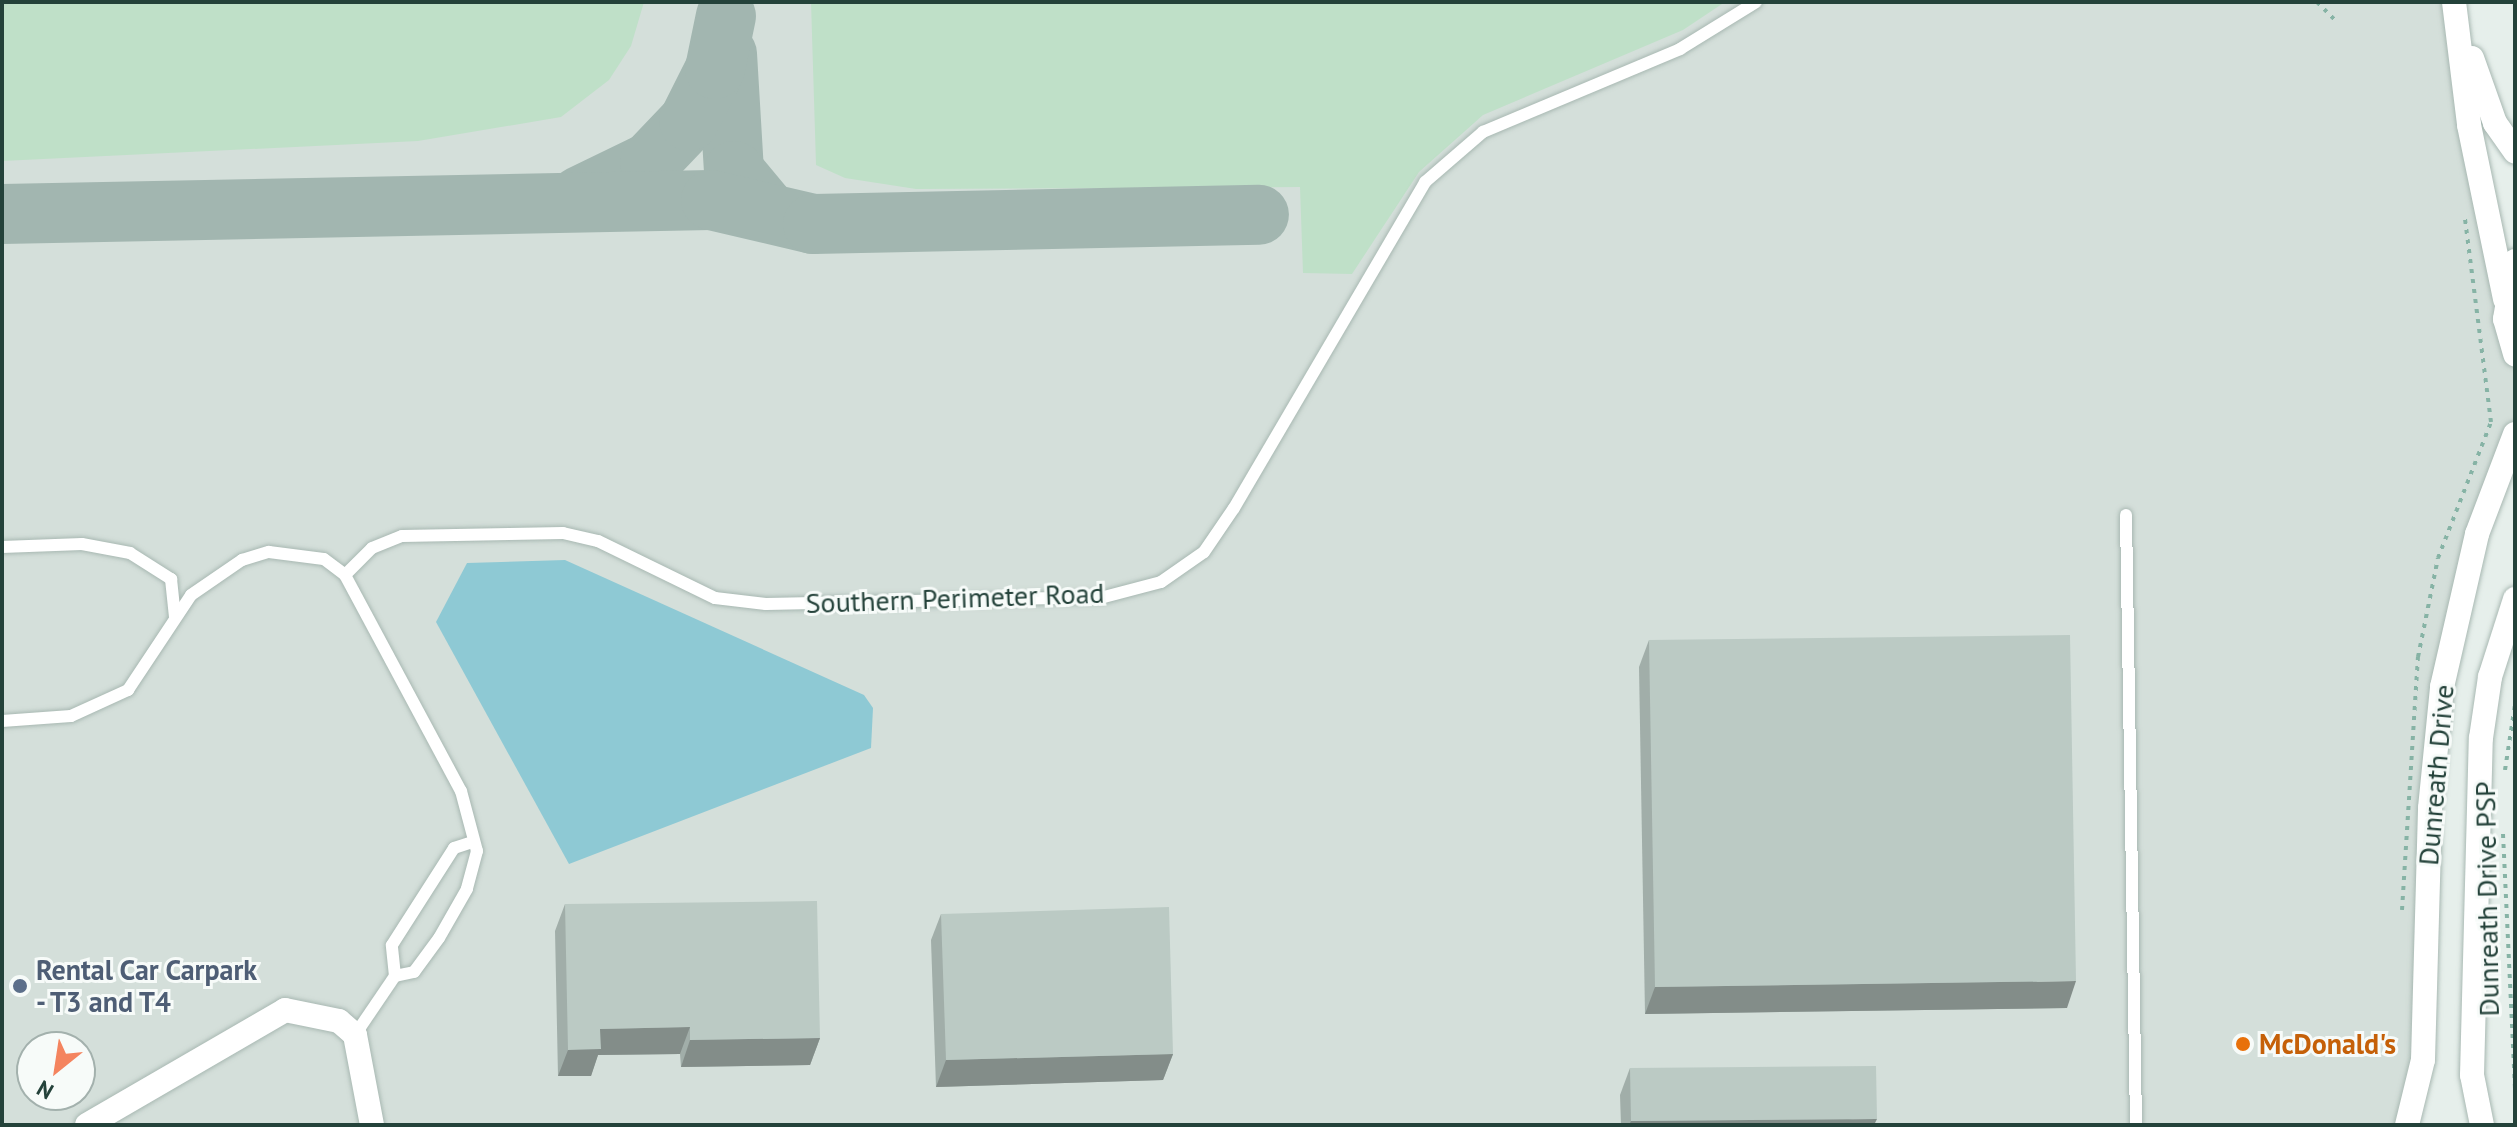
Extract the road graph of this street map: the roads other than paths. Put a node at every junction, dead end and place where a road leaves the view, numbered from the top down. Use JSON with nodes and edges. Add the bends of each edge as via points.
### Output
{"nodes":[{"id":1,"x":1756,"y":2,"type":"edge"},
{"id":2,"x":2454,"y":2,"type":"edge"},
{"id":3,"x":2515,"y":152,"type":"edge"},
{"id":4,"x":2515,"y":261,"type":"edge"},
{"id":5,"x":2505,"y":299,"type":"junction"},
{"id":6,"x":2515,"y":355,"type":"edge"},
{"id":7,"x":2515,"y":434,"type":"edge"},
{"id":8,"x":2126,"y":515,"type":"dead end"},
{"id":9,"x":2,"y":547,"type":"edge"},
{"id":10,"x":345,"y":575,"type":"junction"},
{"id":11,"x":2515,"y":599,"type":"edge"},
{"id":12,"x":175,"y":621,"type":"junction"},
{"id":13,"x":2,"y":721,"type":"edge"},
{"id":14,"x":472,"y":842,"type":"junction"},
{"id":15,"x":395,"y":976,"type":"junction"},
{"id":16,"x":355,"y":1035,"type":"junction"},
{"id":17,"x":87,"y":1125,"type":"edge"},
{"id":18,"x":372,"y":1125,"type":"edge"},
{"id":19,"x":2136,"y":1125,"type":"edge"},
{"id":20,"x":2407,"y":1125,"type":"edge"},
{"id":21,"x":2482,"y":1125,"type":"edge"}],
"edges":[{"from":1,"to":10,"type":"lane","name":"Southern Perimeter Road","via":[[1680,49],[1483,132],[1425,182],[1234,508],[1204,552],[1161,582],[1104,597],[766,604],[715,598],[598,541],[563,533],[402,536],[372,548]]},
{"from":2,"to":3,"type":"main road","via":[[2495,123]]},
{"from":2,"to":5,"type":"main road","via":[[2469,125]]},
{"from":4,"to":5,"type":"main road"},
{"from":5,"to":6,"type":"main road"},
{"from":7,"to":20,"type":"main road","name":"Dunreath Drive","via":[[2477,534],[2442,687],[2430,808],[2423,1060]]},
{"from":8,"to":19,"type":"lane"},
{"from":9,"to":12,"type":"lane","via":[[82,544],[130,553],[171,579]]},
{"from":10,"to":12,"type":"lane","via":[[302,553],[269,552],[214,576]]},
{"from":10,"to":14,"type":"lane","via":[[461,791]]},
{"from":11,"to":21,"type":"main road","name":"Dunreath Drive","via":[[2490,677],[2480,754],[2472,1075]]},
{"from":12,"to":13,"type":"lane","via":[[148,670],[102,707]]},
{"from":14,"to":15,"type":"lane","via":[[454,848],[392,945]]},
{"from":14,"to":15,"type":"lane","via":[[473,871],[439,938],[414,972]]},
{"from":15,"to":16,"type":"lane"},
{"from":16,"to":17,"type":"main road","via":[[339,1021],[285,1010]]},
{"from":16,"to":18,"type":"main road"}]}
